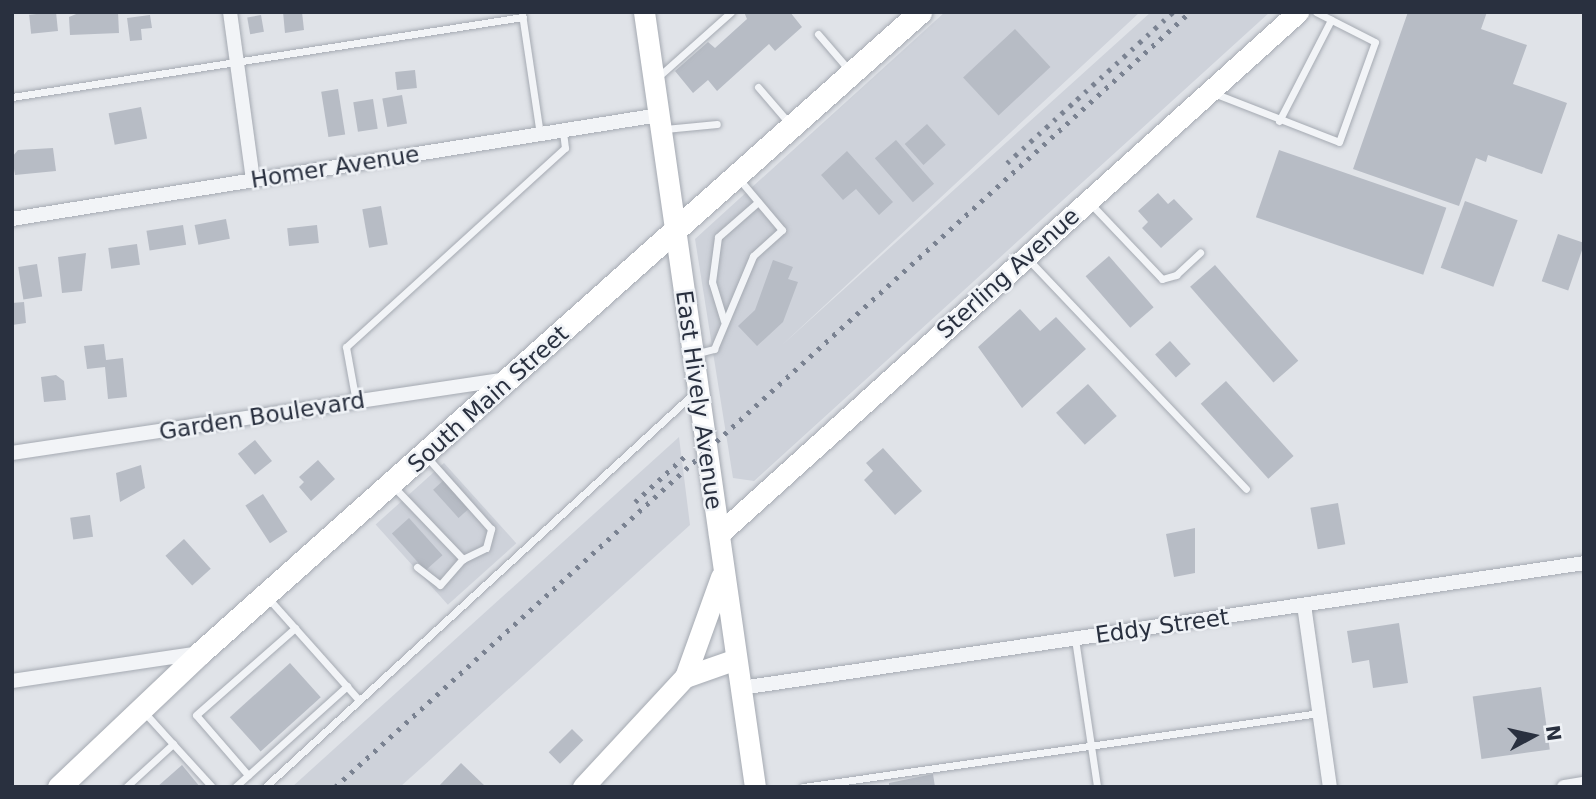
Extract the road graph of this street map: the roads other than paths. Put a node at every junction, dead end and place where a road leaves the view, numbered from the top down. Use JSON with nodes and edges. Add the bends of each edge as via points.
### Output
{"nodes":[{"id":1,"x":230,"y":12,"type":"edge"},
{"id":2,"x":643,"y":12,"type":"edge"},
{"id":3,"x":731,"y":12,"type":"edge"},
{"id":4,"x":920,"y":12,"type":"edge"},
{"id":5,"x":1298,"y":12,"type":"edge"},
{"id":6,"x":1316,"y":12,"type":"edge"},
{"id":7,"x":522,"y":15,"type":"edge"},
{"id":8,"x":1331,"y":20,"type":"junction"},
{"id":9,"x":818,"y":34,"type":"dead end"},
{"id":10,"x":236,"y":62,"type":"junction"},
{"id":11,"x":852,"y":74,"type":"junction"},
{"id":12,"x":653,"y":81,"type":"junction"},
{"id":13,"x":758,"y":87,"type":"dead end"},
{"id":14,"x":1211,"y":92,"type":"junction"},
{"id":15,"x":12,"y":97,"type":"edge"},
{"id":16,"x":1279,"y":121,"type":"junction"},
{"id":17,"x":660,"y":122,"type":"junction"},
{"id":18,"x":717,"y":124,"type":"dead end"},
{"id":19,"x":792,"y":127,"type":"junction"},
{"id":20,"x":563,"y":131,"type":"junction"},
{"id":21,"x":540,"y":134,"type":"junction"},
{"id":22,"x":737,"y":176,"type":"junction"},
{"id":23,"x":253,"y":180,"type":"junction"},
{"id":24,"x":1088,"y":201,"type":"junction"},
{"id":25,"x":758,"y":202,"type":"junction"},
{"id":26,"x":12,"y":219,"type":"edge"},
{"id":27,"x":674,"y":232,"type":"junction"},
{"id":28,"x":1200,"y":253,"type":"dead end"},
{"id":29,"x":1026,"y":257,"type":"junction"},
{"id":30,"x":724,"y":321,"type":"junction"},
{"id":31,"x":693,"y":354,"type":"junction"},
{"id":32,"x":511,"y":379,"type":"junction"},
{"id":33,"x":698,"y":389,"type":"junction"},
{"id":34,"x":356,"y":402,"type":"junction"},
{"id":35,"x":12,"y":453,"type":"edge"},
{"id":36,"x":425,"y":455,"type":"junction"},
{"id":37,"x":392,"y":484,"type":"junction"},
{"id":38,"x":1246,"y":489,"type":"dead end"},
{"id":39,"x":719,"y":534,"type":"junction"},
{"id":40,"x":463,"y":559,"type":"junction"},
{"id":41,"x":1584,"y":563,"type":"edge"},
{"id":42,"x":723,"y":566,"type":"junction"},
{"id":43,"x":416,"y":567,"type":"dead end"},
{"id":44,"x":266,"y":595,"type":"junction"},
{"id":45,"x":1304,"y":605,"type":"junction"},
{"id":46,"x":295,"y":628,"type":"junction"},
{"id":47,"x":1075,"y":639,"type":"junction"},
{"id":48,"x":200,"y":653,"type":"junction"},
{"id":49,"x":736,"y":659,"type":"junction"},
{"id":50,"x":685,"y":677,"type":"junction"},
{"id":51,"x":12,"y":681,"type":"edge"},
{"id":52,"x":347,"y":686,"type":"junction"},
{"id":53,"x":741,"y":688,"type":"junction"},
{"id":54,"x":359,"y":700,"type":"junction"},
{"id":55,"x":141,"y":709,"type":"junction"},
{"id":56,"x":1320,"y":712,"type":"junction"},
{"id":57,"x":173,"y":744,"type":"junction"},
{"id":58,"x":1091,"y":746,"type":"junction"},
{"id":59,"x":248,"y":775,"type":"junction"},
{"id":60,"x":1584,"y":784,"type":"edge"},
{"id":61,"x":59,"y":787,"type":"edge"},
{"id":62,"x":125,"y":787,"type":"edge"},
{"id":63,"x":212,"y":787,"type":"edge"},
{"id":64,"x":235,"y":787,"type":"edge"},
{"id":65,"x":265,"y":787,"type":"edge"},
{"id":66,"x":583,"y":787,"type":"edge"},
{"id":67,"x":755,"y":787,"type":"edge"},
{"id":68,"x":803,"y":787,"type":"edge"},
{"id":69,"x":1097,"y":787,"type":"edge"},
{"id":70,"x":1330,"y":787,"type":"edge"},
{"id":71,"x":1564,"y":787,"type":"edge"}],
"edges":[{"from":1,"to":10,"type":"street"},
{"from":2,"to":12,"type":"street","name":"East Hively Avenue"},
{"from":3,"to":12,"type":"lane"},
{"from":4,"to":11,"type":"main road","name":"South Main Street"},
{"from":5,"to":14,"type":"street","name":"Sterling Avenue"},
{"from":6,"to":8,"type":"lane"},
{"from":7,"to":10,"type":"lane"},
{"from":7,"to":21,"type":"lane"},
{"from":8,"to":16,"type":"lane"},
{"from":8,"to":16,"type":"lane","via":[[1376,42],[1339,142]]},
{"from":9,"to":11,"type":"lane"},
{"from":10,"to":15,"type":"lane"},
{"from":10,"to":23,"type":"street"},
{"from":11,"to":19,"type":"main road","name":"South Main Street"},
{"from":12,"to":17,"type":"street","name":"East Hively Avenue"},
{"from":13,"to":19,"type":"lane"},
{"from":14,"to":16,"type":"lane"},
{"from":14,"to":24,"type":"street","name":"Sterling Avenue"},
{"from":17,"to":18,"type":"lane"},
{"from":17,"to":20,"type":"street","name":"Homer Avenue"},
{"from":17,"to":27,"type":"street","name":"East Hively Avenue"},
{"from":19,"to":22,"type":"main road","name":"South Main Street"},
{"from":20,"to":21,"type":"street","name":"Homer Avenue"},
{"from":20,"to":34,"type":"lane","via":[[565,148],[346,347]]},
{"from":21,"to":23,"type":"street","name":"Homer Avenue"},
{"from":22,"to":25,"type":"lane"},
{"from":22,"to":27,"type":"main road","name":"South Main Street"},
{"from":23,"to":26,"type":"street","name":"Homer Avenue"},
{"from":24,"to":28,"type":"lane","via":[[1162,279],[1176,275]]},
{"from":24,"to":29,"type":"street","name":"Sterling Avenue"},
{"from":25,"to":30,"type":"lane","via":[[718,237],[712,282]]},
{"from":25,"to":30,"type":"lane","via":[[782,230],[753,256]]},
{"from":27,"to":31,"type":"street","name":"East Hively Avenue"},
{"from":27,"to":32,"type":"main road","name":"South Main Street"},
{"from":29,"to":38,"type":"lane"},
{"from":29,"to":39,"type":"street","name":"Sterling Avenue"},
{"from":30,"to":31,"type":"lane","via":[[714,349]]},
{"from":31,"to":33,"type":"street","name":"East Hively Avenue"},
{"from":32,"to":34,"type":"street","name":"Garden Boulevard"},
{"from":32,"to":36,"type":"main road","name":"South Main Street"},
{"from":33,"to":39,"type":"street","name":"East Hively Avenue"},
{"from":33,"to":54,"type":"lane"},
{"from":34,"to":35,"type":"street","name":"Garden Boulevard"},
{"from":36,"to":37,"type":"main road","name":"South Main Street"},
{"from":36,"to":40,"type":"lane","via":[[491,529],[486,548]]},
{"from":37,"to":40,"type":"lane"},
{"from":37,"to":44,"type":"main road","name":"South Main Street"},
{"from":39,"to":42,"type":"street","name":"East Hively Avenue"},
{"from":40,"to":43,"type":"lane","via":[[440,585],[430,584]]},
{"from":41,"to":45,"type":"street","name":"Eddy Street"},
{"from":42,"to":49,"type":"street","name":"East Hively Avenue"},
{"from":42,"to":50,"type":"street"},
{"from":44,"to":46,"type":"lane"},
{"from":44,"to":48,"type":"main road","name":"South Main Street"},
{"from":45,"to":47,"type":"street","name":"Eddy Street"},
{"from":45,"to":56,"type":"street"},
{"from":46,"to":52,"type":"lane"},
{"from":46,"to":59,"type":"lane","via":[[196,715]]},
{"from":47,"to":53,"type":"street","name":"Eddy Street"},
{"from":47,"to":58,"type":"lane"},
{"from":48,"to":51,"type":"street"},
{"from":48,"to":55,"type":"main road","name":"South Main Street"},
{"from":49,"to":50,"type":"street"},
{"from":49,"to":53,"type":"street","name":"East Hively Avenue"},
{"from":50,"to":66,"type":"street"},
{"from":52,"to":54,"type":"lane"},
{"from":52,"to":59,"type":"lane"},
{"from":53,"to":67,"type":"street","name":"East Hively Avenue"},
{"from":54,"to":65,"type":"lane"},
{"from":55,"to":57,"type":"lane"},
{"from":55,"to":61,"type":"main road","name":"South Main Street"},
{"from":56,"to":58,"type":"lane"},
{"from":56,"to":70,"type":"street"},
{"from":57,"to":62,"type":"lane"},
{"from":57,"to":63,"type":"lane"},
{"from":58,"to":68,"type":"lane"},
{"from":58,"to":69,"type":"lane"},
{"from":59,"to":64,"type":"lane"},
{"from":60,"to":71,"type":"street"}]}
